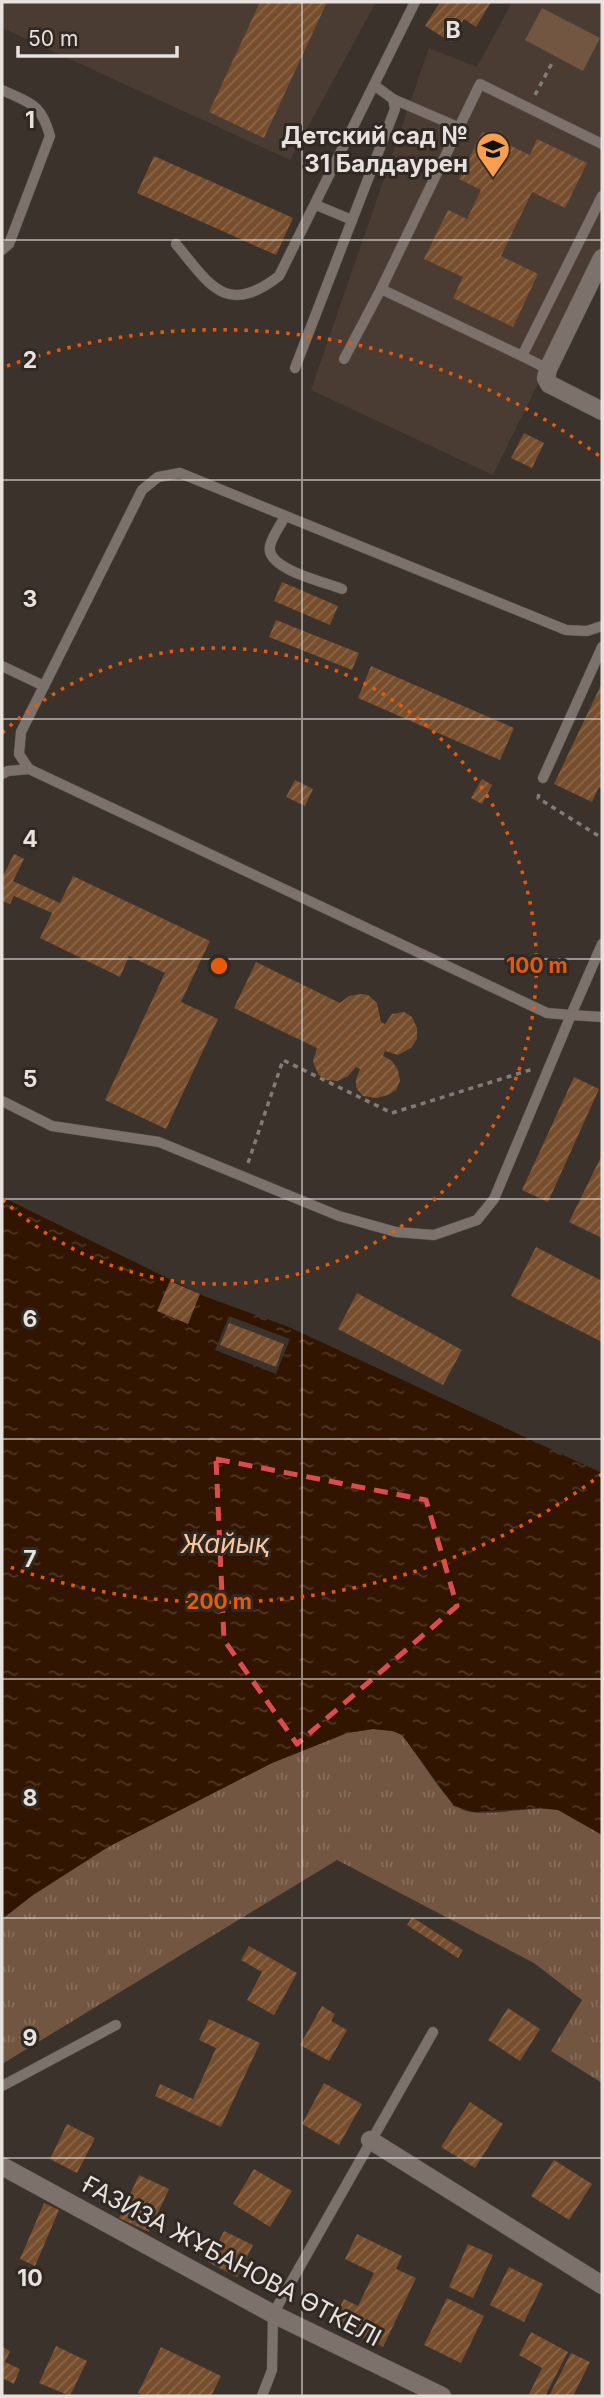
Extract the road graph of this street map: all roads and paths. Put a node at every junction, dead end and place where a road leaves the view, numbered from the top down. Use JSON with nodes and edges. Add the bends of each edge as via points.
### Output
{"nodes":[{"id":1,"x":415,"y":2,"type":"edge"},
{"id":2,"x":552,"y":63,"type":"dead end"},
{"id":3,"x":374,"y":85,"type":"junction"},
{"id":4,"x":2,"y":90,"type":"edge"},
{"id":5,"x":393,"y":99,"type":"junction"},
{"id":6,"x":528,"y":108,"type":"junction"},
{"id":7,"x":457,"y":127,"type":"junction"},
{"id":8,"x":602,"y":144,"type":"edge"},
{"id":9,"x":602,"y":196,"type":"edge"},
{"id":10,"x":316,"y":205,"type":"junction"},
{"id":11,"x":352,"y":220,"type":"junction"},
{"id":12,"x":176,"y":244,"type":"dead end"},
{"id":13,"x":2,"y":250,"type":"edge"},
{"id":14,"x":602,"y":258,"type":"edge"},
{"id":15,"x":381,"y":289,"type":"junction"},
{"id":16,"x":522,"y":356,"type":"junction"},
{"id":17,"x":344,"y":359,"type":"dead end"},
{"id":18,"x":295,"y":368,"type":"dead end"},
{"id":19,"x":548,"y":369,"type":"junction"},
{"id":20,"x":602,"y":411,"type":"edge"},
{"id":21,"x":285,"y":516,"type":"junction"},
{"id":22,"x":342,"y":589,"type":"dead end"},
{"id":23,"x":602,"y":626,"type":"edge"},
{"id":24,"x":602,"y":647,"type":"edge"},
{"id":25,"x":2,"y":666,"type":"edge"},
{"id":26,"x":44,"y":686,"type":"junction"},
{"id":27,"x":29,"y":769,"type":"junction"},
{"id":28,"x":2,"y":774,"type":"edge"},
{"id":29,"x":543,"y":778,"type":"joint"},
{"id":30,"x":602,"y":838,"type":"edge"},
{"id":31,"x":602,"y":944,"type":"edge"},
{"id":32,"x":571,"y":1015,"type":"junction"},
{"id":33,"x":602,"y":1017,"type":"edge"},
{"id":34,"x":552,"y":1063,"type":"junction"},
{"id":35,"x":2,"y":1101,"type":"edge"},
{"id":36,"x":243,"y":1177,"type":"junction"},
{"id":37,"x":116,"y":2025,"type":"dead end"},
{"id":38,"x":432,"y":2032,"type":"dead end"},
{"id":39,"x":2,"y":2086,"type":"edge"},
{"id":40,"x":370,"y":2140,"type":"junction"},
{"id":41,"x":2,"y":2166,"type":"edge"},
{"id":42,"x":602,"y":2285,"type":"edge"},
{"id":43,"x":273,"y":2314,"type":"junction"},
{"id":44,"x":262,"y":2396,"type":"edge"},
{"id":45,"x":442,"y":2396,"type":"edge"}],
"edges":[{"from":1,"to":3,"type":"lane"},
{"from":2,"to":6,"type":"path"},
{"from":3,"to":5,"type":"lane"},
{"from":3,"to":10,"type":"lane"},
{"from":4,"to":13,"type":"lane","via":[[36,106],[50,136],[9,244]]},
{"from":5,"to":7,"type":"lane"},
{"from":5,"to":11,"type":"lane","via":[[395,109]]},
{"from":6,"to":7,"type":"lane","via":[[480,84]]},
{"from":6,"to":8,"type":"lane"},
{"from":7,"to":15,"type":"lane"},
{"from":9,"to":16,"type":"lane"},
{"from":10,"to":11,"type":"lane"},
{"from":10,"to":12,"type":"lane","via":[[279,276],[251,294],[231,296],[211,285]]},
{"from":11,"to":18,"type":"lane"},
{"from":14,"to":19,"type":"street"},
{"from":15,"to":16,"type":"lane"},
{"from":15,"to":17,"type":"lane"},
{"from":16,"to":19,"type":"lane"},
{"from":19,"to":20,"type":"street","via":[[549,384]]},
{"from":21,"to":22,"type":"lane","via":[[270,547],[272,557],[280,566]]},
{"from":21,"to":23,"type":"lane","via":[[566,630]]},
{"from":21,"to":26,"type":"lane","via":[[180,474],[158,477],[142,490]]},
{"from":24,"to":29,"type":"lane"},
{"from":25,"to":26,"type":"lane"},
{"from":26,"to":27,"type":"lane","via":[[21,732],[19,754]]},
{"from":27,"to":28,"type":"lane"},
{"from":27,"to":32,"type":"lane","via":[[547,1013]]},
{"from":29,"to":30,"type":"path","via":[[538,798]]},
{"from":31,"to":32,"type":"lane"},
{"from":32,"to":33,"type":"lane"},
{"from":32,"to":34,"type":"lane"},
{"from":34,"to":36,"type":"path","via":[[392,1112],[284,1060]]},
{"from":34,"to":36,"type":"lane","via":[[494,1199],[477,1220],[434,1235],[396,1232],[339,1216]]},
{"from":35,"to":36,"type":"lane","via":[[52,1126],[159,1142]]},
{"from":37,"to":39,"type":"lane"},
{"from":38,"to":40,"type":"lane"},
{"from":40,"to":42,"type":"street"},
{"from":40,"to":43,"type":"lane"},
{"from":41,"to":43,"type":"street","name":"ҒАЗИЗА ЖҰБАНОВА ӨТКЕЛІ"},
{"from":43,"to":44,"type":"lane","via":[[272,2370]]},
{"from":43,"to":45,"type":"street","name":"ҒАЗИЗА ЖҰБАНОВА ӨТКЕЛІ"}]}
